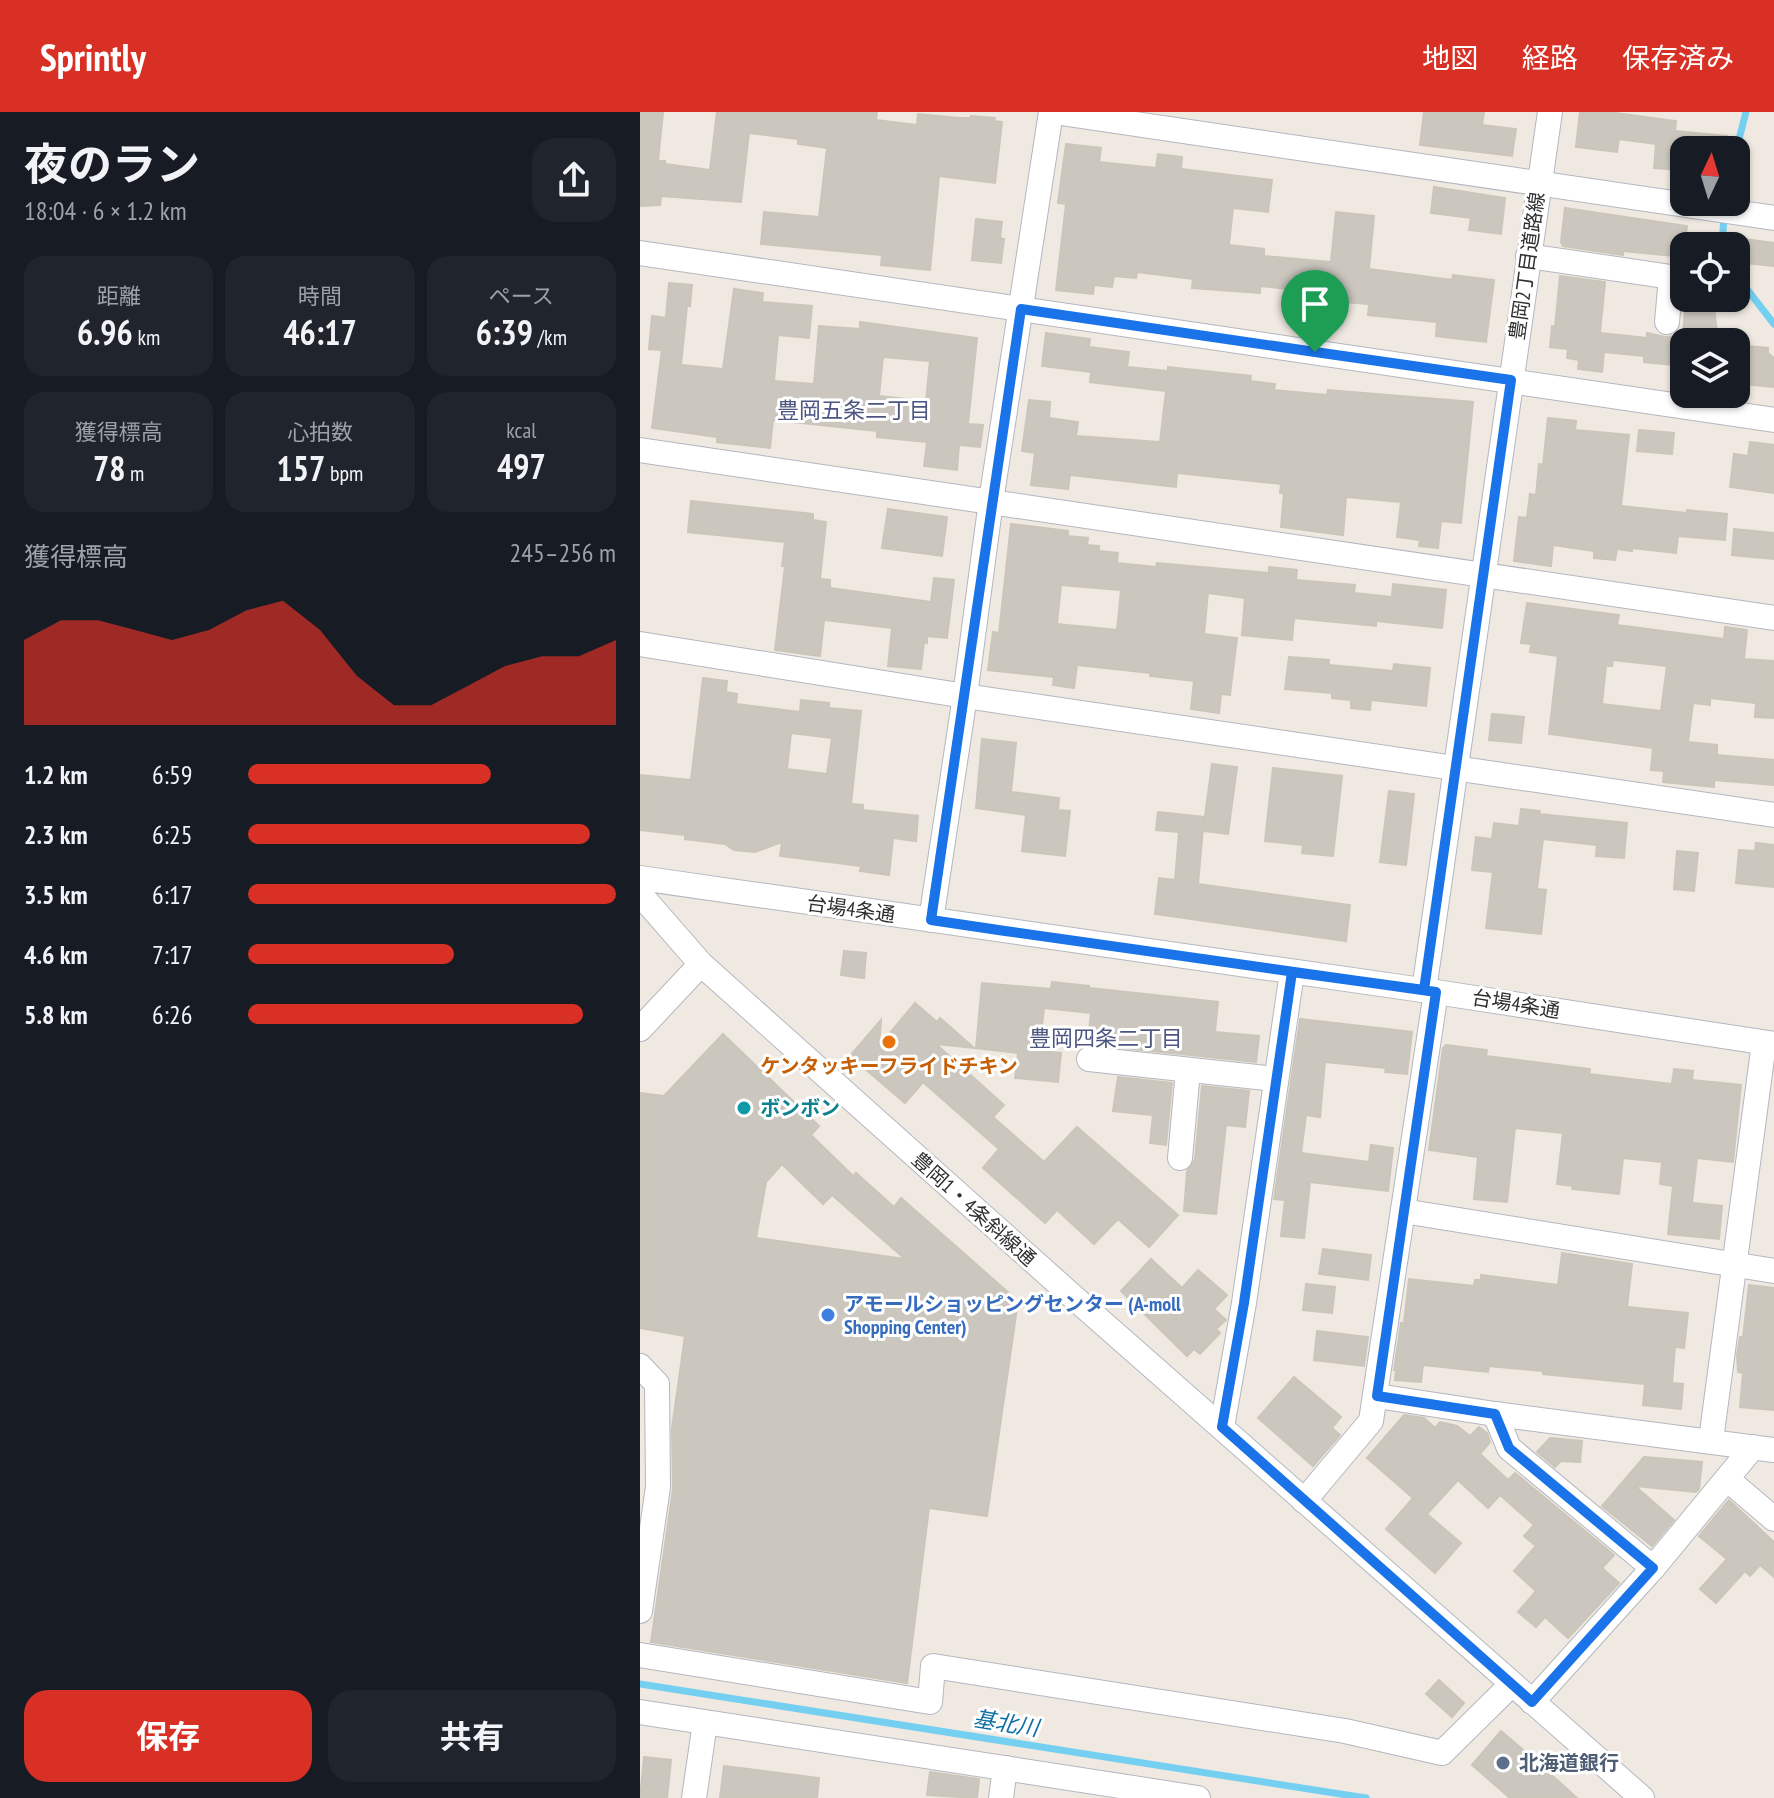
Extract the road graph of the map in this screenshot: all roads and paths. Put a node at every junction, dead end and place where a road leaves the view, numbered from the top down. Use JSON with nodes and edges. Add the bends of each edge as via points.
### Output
{"nodes":[{"id":1,"x":1053,"y":112,"type":"edge"},
{"id":2,"x":1550,"y":112,"type":"edge"},
{"id":3,"x":1538,"y":185,"type":"junction"},
{"id":4,"x":1774,"y":218,"type":"edge"},
{"id":5,"x":640,"y":253,"type":"edge"},
{"id":6,"x":1528,"y":256,"type":"junction"},
{"id":7,"x":1021,"y":309,"type":"junction"},
{"id":8,"x":1667,"y":322,"type":"dead end"},
{"id":9,"x":1511,"y":380,"type":"junction"},
{"id":10,"x":1774,"y":420,"type":"edge"},
{"id":11,"x":640,"y":450,"type":"edge"},
{"id":12,"x":991,"y":501,"type":"junction"},
{"id":13,"x":1484,"y":576,"type":"junction"},
{"id":14,"x":1774,"y":618,"type":"edge"},
{"id":15,"x":640,"y":644,"type":"edge"},
{"id":16,"x":965,"y":696,"type":"junction"},
{"id":17,"x":1454,"y":769,"type":"junction"},
{"id":18,"x":1774,"y":815,"type":"edge"},
{"id":19,"x":640,"y":878,"type":"edge"},
{"id":20,"x":640,"y":894,"type":"edge"},
{"id":21,"x":931,"y":920,"type":"junction"},
{"id":22,"x":701,"y":964,"type":"junction"},
{"id":23,"x":1292,"y":972,"type":"junction"},
{"id":24,"x":1430,"y":991,"type":"junction"},
{"id":25,"x":640,"y":1029,"type":"edge"},
{"id":26,"x":1769,"y":1043,"type":"edge"},
{"id":27,"x":1089,"y":1059,"type":"dead end"},
{"id":28,"x":1188,"y":1071,"type":"junction"},
{"id":29,"x":1276,"y":1079,"type":"junction"},
{"id":30,"x":1180,"y":1158,"type":"dead end"},
{"id":31,"x":1403,"y":1211,"type":"junction"},
{"id":32,"x":1734,"y":1265,"type":"junction"},
{"id":33,"x":1774,"y":1271,"type":"edge"},
{"id":34,"x":640,"y":1366,"type":"edge"},
{"id":35,"x":1377,"y":1396,"type":"junction"},
{"id":36,"x":1495,"y":1414,"type":"junction"},
{"id":37,"x":1222,"y":1427,"type":"junction"},
{"id":38,"x":1711,"y":1440,"type":"junction"},
{"id":39,"x":1763,"y":1448,"type":"edge"},
{"id":40,"x":1727,"y":1479,"type":"junction"},
{"id":41,"x":1304,"y":1501,"type":"junction"},
{"id":42,"x":1774,"y":1519,"type":"edge"},
{"id":43,"x":1653,"y":1568,"type":"junction"},
{"id":44,"x":640,"y":1611,"type":"edge"},
{"id":45,"x":640,"y":1655,"type":"edge"},
{"id":46,"x":1512,"y":1684,"type":"junction"},
{"id":47,"x":1532,"y":1702,"type":"junction"},
{"id":48,"x":640,"y":1712,"type":"edge"},
{"id":49,"x":705,"y":1723,"type":"junction"},
{"id":50,"x":1005,"y":1768,"type":"junction"},
{"id":51,"x":694,"y":1798,"type":"edge"},
{"id":52,"x":1001,"y":1798,"type":"edge"},
{"id":53,"x":1198,"y":1798,"type":"edge"},
{"id":54,"x":1642,"y":1798,"type":"edge"}],
"edges":[{"from":1,"to":3,"type":"street"},
{"from":1,"to":7,"type":"street"},
{"from":2,"to":3,"type":"street","name":"豊岡2丁目道路線"},
{"from":3,"to":4,"type":"street"},
{"from":3,"to":6,"type":"street","name":"豊岡2丁目道路線"},
{"from":5,"to":7,"type":"street"},
{"from":6,"to":8,"type":"street","via":[[1671,277]]},
{"from":6,"to":9,"type":"street","name":"豊岡2丁目道路線"},
{"from":7,"to":9,"type":"street"},
{"from":7,"to":12,"type":"street"},
{"from":9,"to":10,"type":"street"},
{"from":9,"to":13,"type":"street","name":"豊岡2丁目道路線"},
{"from":11,"to":12,"type":"street"},
{"from":12,"to":13,"type":"street"},
{"from":12,"to":16,"type":"street"},
{"from":13,"to":14,"type":"street"},
{"from":13,"to":17,"type":"street","name":"豊岡2丁目道路線"},
{"from":15,"to":16,"type":"street"},
{"from":16,"to":17,"type":"street"},
{"from":16,"to":21,"type":"street"},
{"from":17,"to":18,"type":"street"},
{"from":17,"to":24,"type":"street","name":"豊岡2丁目道路線"},
{"from":19,"to":21,"type":"street","name":"台場4条通"},
{"from":20,"to":22,"type":"street","name":"豊岡1・4条斜線通"},
{"from":21,"to":23,"type":"street","name":"台場4条通"},
{"from":22,"to":25,"type":"street"},
{"from":22,"to":37,"type":"street","name":"豊岡1・4条斜線通"},
{"from":23,"to":24,"type":"street","name":"台場4条通"},
{"from":23,"to":29,"type":"street"},
{"from":24,"to":26,"type":"street","name":"台場4条通"},
{"from":24,"to":31,"type":"street","name":"豊岡2丁目道路線"},
{"from":26,"to":32,"type":"street"},
{"from":27,"to":28,"type":"street"},
{"from":28,"to":29,"type":"street"},
{"from":28,"to":30,"type":"street"},
{"from":29,"to":37,"type":"street"},
{"from":31,"to":32,"type":"street"},
{"from":31,"to":35,"type":"street","name":"豊岡2丁目道路線"},
{"from":32,"to":33,"type":"street"},
{"from":32,"to":38,"type":"street"},
{"from":34,"to":44,"type":"street","via":[[657,1384],[658,1487]]},
{"from":35,"to":36,"type":"street"},
{"from":35,"to":41,"type":"street","name":"豊岡2丁目道路線","via":[[1371,1421]]},
{"from":36,"to":38,"type":"street"},
{"from":36,"to":43,"type":"street","via":[[1509,1448]]},
{"from":37,"to":41,"type":"street","name":"豊岡1・4条斜線通"},
{"from":38,"to":39,"type":"street"},
{"from":39,"to":40,"type":"street"},
{"from":40,"to":42,"type":"street"},
{"from":40,"to":43,"type":"street"},
{"from":41,"to":46,"type":"street","name":"豊岡1・4条斜線通"},
{"from":43,"to":47,"type":"street"},
{"from":45,"to":46,"type":"street","via":[[930,1702],[933,1666],[1345,1731],[1442,1753]]},
{"from":46,"to":47,"type":"street","name":"豊岡1・4条斜線通"},
{"from":47,"to":54,"type":"street","name":"豊岡1・4条斜線通"},
{"from":48,"to":49,"type":"street"},
{"from":49,"to":50,"type":"street"},
{"from":49,"to":51,"type":"street"},
{"from":50,"to":52,"type":"street"},
{"from":50,"to":53,"type":"street"}]}
